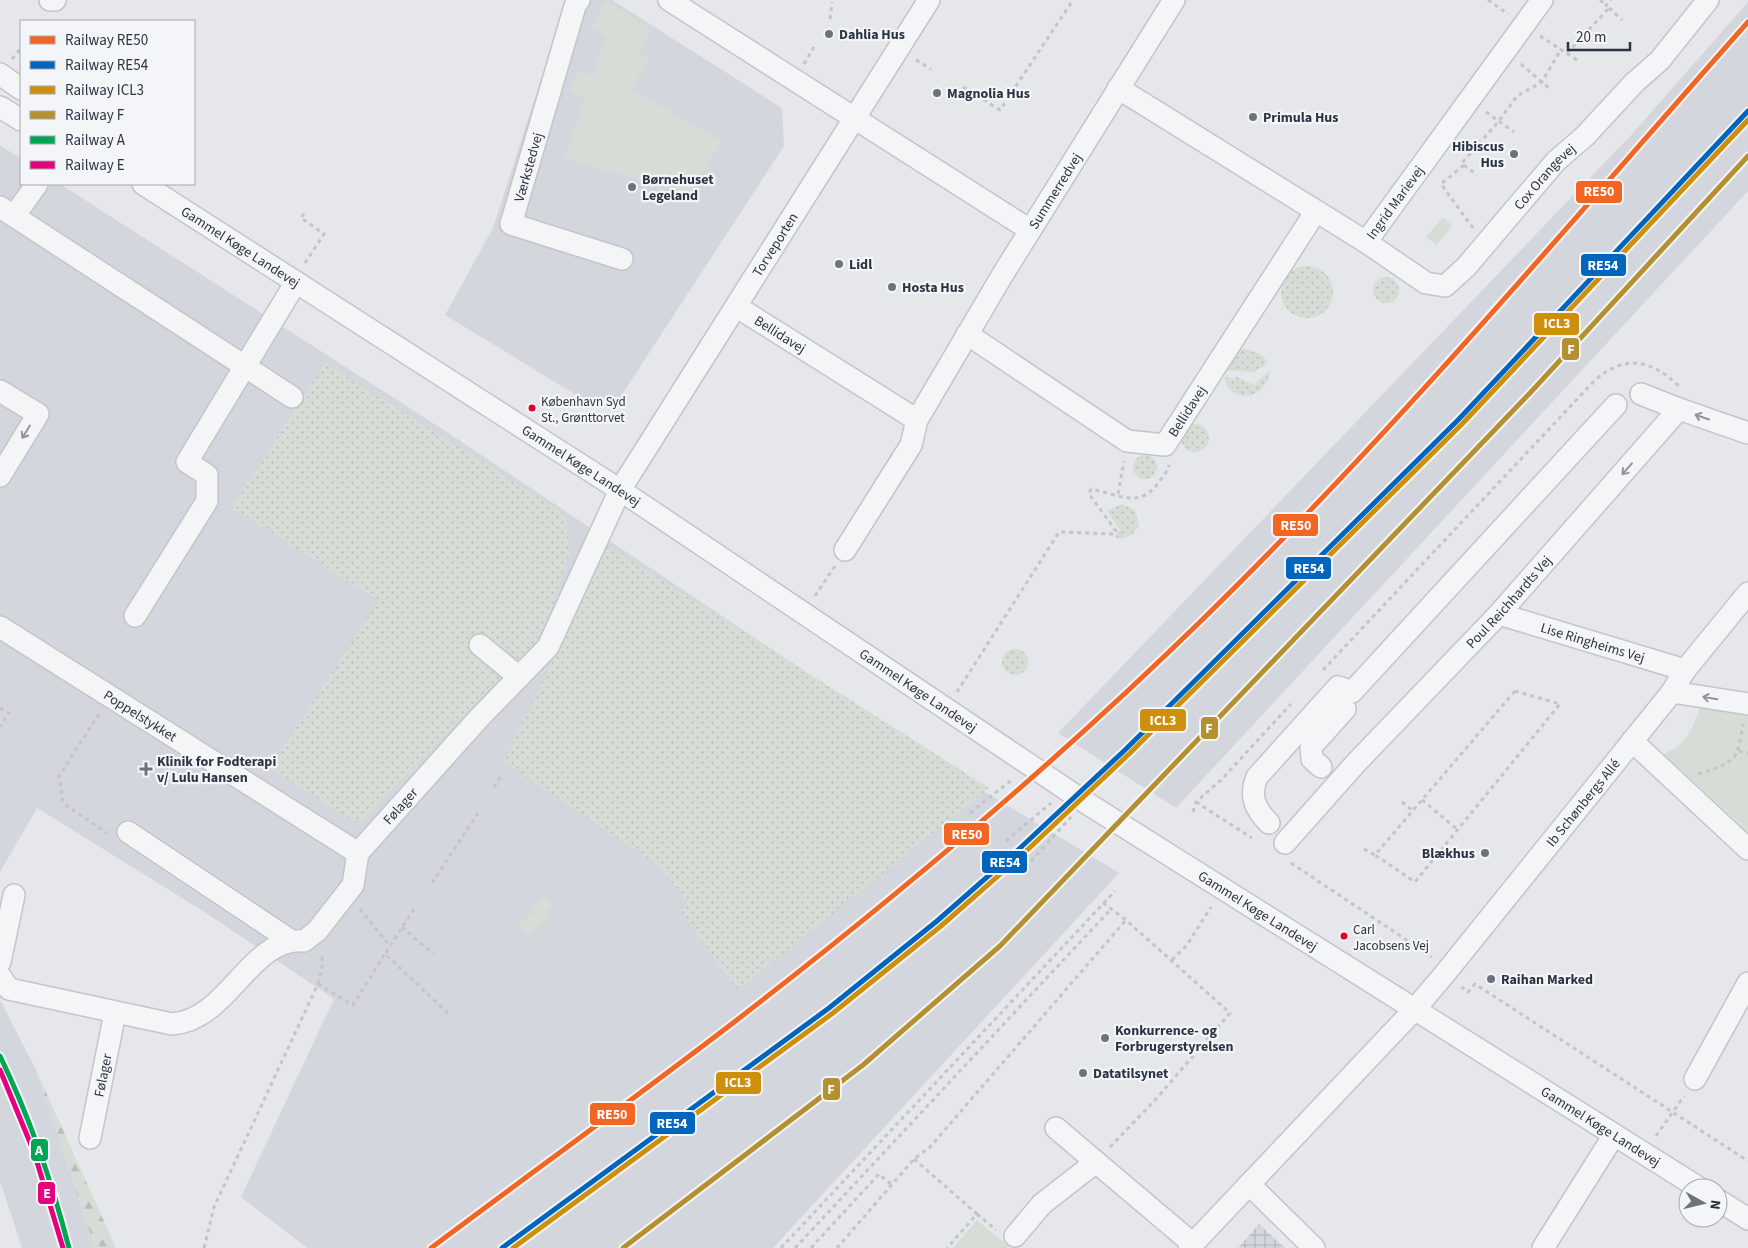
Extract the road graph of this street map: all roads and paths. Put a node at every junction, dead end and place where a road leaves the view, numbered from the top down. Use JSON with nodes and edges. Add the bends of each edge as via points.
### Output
{"nodes":[{"id":1,"x":50,"y":0,"type":"edge"},
{"id":2,"x":56,"y":0,"type":"edge"},
{"id":3,"x":579,"y":0,"type":"edge"},
{"id":4,"x":669,"y":0,"type":"edge"},
{"id":5,"x":929,"y":0,"type":"edge"},
{"id":6,"x":1073,"y":0,"type":"edge"},
{"id":7,"x":1174,"y":0,"type":"edge"},
{"id":8,"x":1542,"y":0,"type":"edge"},
{"id":9,"x":1600,"y":0,"type":"edge"},
{"id":10,"x":1611,"y":0,"type":"edge"},
{"id":11,"x":1708,"y":0,"type":"edge"},
{"id":12,"x":832,"y":1,"type":"edge"},
{"id":13,"x":1608,"y":7,"type":"junction"},
{"id":14,"x":830,"y":19,"type":"dead end"},
{"id":15,"x":1622,"y":20,"type":"dead end"},
{"id":16,"x":1524,"y":25,"type":"junction"},
{"id":17,"x":1561,"y":49,"type":"junction"},
{"id":18,"x":1506,"y":51,"type":"junction"},
{"id":19,"x":1567,"y":53,"type":"junction"},
{"id":20,"x":1578,"y":60,"type":"dead end"},
{"id":21,"x":0,"y":74,"type":"edge"},
{"id":22,"x":1542,"y":82,"type":"junction"},
{"id":23,"x":20,"y":88,"type":"edge"},
{"id":24,"x":963,"y":88,"type":"dead end"},
{"id":25,"x":1118,"y":88,"type":"junction"},
{"id":26,"x":1550,"y":90,"type":"dead end"},
{"id":27,"x":0,"y":107,"type":"edge"},
{"id":28,"x":20,"y":119,"type":"edge"},
{"id":29,"x":854,"y":119,"type":"junction"},
{"id":30,"x":1499,"y":121,"type":"junction"},
{"id":31,"x":1514,"y":132,"type":"dead end"},
{"id":32,"x":1464,"y":165,"type":"junction"},
{"id":33,"x":1477,"y":175,"type":"dead end"},
{"id":34,"x":36,"y":185,"type":"edge"},
{"id":35,"x":145,"y":185,"type":"edge"},
{"id":36,"x":7,"y":211,"type":"edge"},
{"id":37,"x":306,"y":211,"type":"dead end"},
{"id":38,"x":1316,"y":211,"type":"junction"},
{"id":39,"x":1030,"y":230,"type":"junction"},
{"id":40,"x":1366,"y":242,"type":"junction"},
{"id":41,"x":1486,"y":244,"type":"junction"},
{"id":42,"x":316,"y":246,"type":"dead end"},
{"id":43,"x":622,"y":259,"type":"dead end"},
{"id":44,"x":296,"y":282,"type":"junction"},
{"id":45,"x":737,"y":307,"type":"junction"},
{"id":46,"x":967,"y":334,"type":"junction"},
{"id":47,"x":244,"y":366,"type":"junction"},
{"id":48,"x":0,"y":390,"type":"edge"},
{"id":49,"x":1641,"y":394,"type":"dead end"},
{"id":50,"x":292,"y":397,"type":"dead end"},
{"id":51,"x":1616,"y":405,"type":"dead end"},
{"id":52,"x":1679,"y":410,"type":"junction"},
{"id":53,"x":917,"y":420,"type":"junction"},
{"id":54,"x":1748,"y":433,"type":"edge"},
{"id":55,"x":1127,"y":441,"type":"junction"},
{"id":56,"x":1165,"y":445,"type":"junction"},
{"id":57,"x":6,"y":453,"type":"edge"},
{"id":58,"x":0,"y":476,"type":"edge"},
{"id":59,"x":620,"y":490,"type":"junction"},
{"id":60,"x":1118,"y":494,"type":"junction"},
{"id":61,"x":840,"y":558,"type":"joint"},
{"id":62,"x":1748,"y":593,"type":"edge"},
{"id":63,"x":804,"y":613,"type":"junction"},
{"id":64,"x":1499,"y":614,"type":"junction"},
{"id":65,"x":135,"y":616,"type":"dead end"},
{"id":66,"x":0,"y":627,"type":"edge"},
{"id":67,"x":480,"y":645,"type":"dead end"},
{"id":68,"x":1685,"y":670,"type":"junction"},
{"id":69,"x":519,"y":678,"type":"junction"},
{"id":70,"x":1672,"y":692,"type":"junction"},
{"id":71,"x":110,"y":696,"type":"junction"},
{"id":72,"x":1747,"y":704,"type":"edge"},
{"id":73,"x":0,"y":708,"type":"edge"},
{"id":74,"x":946,"y":709,"type":"junction"},
{"id":75,"x":1345,"y":709,"type":"dead end"},
{"id":76,"x":0,"y":727,"type":"edge"},
{"id":77,"x":1632,"y":741,"type":"junction"},
{"id":78,"x":1739,"y":751,"type":"junction"},
{"id":79,"x":1748,"y":753,"type":"edge"},
{"id":80,"x":1027,"y":763,"type":"junction"},
{"id":81,"x":1321,"y":767,"type":"dead end"},
{"id":82,"x":501,"y":776,"type":"dead end"},
{"id":83,"x":1680,"y":785,"type":"junction"},
{"id":84,"x":494,"y":787,"type":"dead end"},
{"id":85,"x":1067,"y":789,"type":"junction"},
{"id":86,"x":1421,"y":800,"type":"junction"},
{"id":87,"x":1085,"y":802,"type":"junction"},
{"id":88,"x":1402,"y":802,"type":"dead end"},
{"id":89,"x":1412,"y":810,"type":"junction"},
{"id":90,"x":1193,"y":812,"type":"dead end"},
{"id":91,"x":478,"y":813,"type":"dead end"},
{"id":92,"x":970,"y":813,"type":"dead end"},
{"id":93,"x":1269,"y":823,"type":"dead end"},
{"id":94,"x":1458,"y":830,"type":"junction"},
{"id":95,"x":128,"y":832,"type":"joint"},
{"id":96,"x":1253,"y":838,"type":"dead end"},
{"id":97,"x":1006,"y":841,"type":"dead end"},
{"id":98,"x":1364,"y":849,"type":"dead end"},
{"id":99,"x":1748,"y":849,"type":"edge"},
{"id":100,"x":1285,"y":851,"type":"joint"},
{"id":101,"x":358,"y":853,"type":"junction"},
{"id":102,"x":1374,"y":855,"type":"junction"},
{"id":103,"x":1031,"y":861,"type":"dead end"},
{"id":104,"x":432,"y":883,"type":"dead end"},
{"id":105,"x":1115,"y":891,"type":"dead end"},
{"id":106,"x":347,"y":893,"type":"junction"},
{"id":107,"x":14,"y":895,"type":"dead end"},
{"id":108,"x":1103,"y":903,"type":"junction"},
{"id":109,"x":414,"y":909,"type":"dead end"},
{"id":110,"x":1111,"y":909,"type":"junction"},
{"id":111,"x":1126,"y":920,"type":"junction"},
{"id":112,"x":1201,"y":923,"type":"dead end"},
{"id":113,"x":402,"y":927,"type":"junction"},
{"id":114,"x":317,"y":931,"type":"junction"},
{"id":115,"x":290,"y":940,"type":"junction"},
{"id":116,"x":390,"y":946,"type":"junction"},
{"id":117,"x":385,"y":954,"type":"junction"},
{"id":118,"x":433,"y":954,"type":"dead end"},
{"id":119,"x":1172,"y":960,"type":"junction"},
{"id":120,"x":0,"y":962,"type":"edge"},
{"id":121,"x":0,"y":976,"type":"edge"},
{"id":122,"x":1443,"y":976,"type":"junction"},
{"id":123,"x":1748,"y":983,"type":"edge"},
{"id":124,"x":318,"y":984,"type":"junction"},
{"id":125,"x":1414,"y":1010,"type":"junction"},
{"id":126,"x":115,"y":1013,"type":"junction"},
{"id":127,"x":449,"y":1014,"type":"dead end"},
{"id":128,"x":1695,"y":1079,"type":"joint"},
{"id":129,"x":1673,"y":1112,"type":"junction"},
{"id":130,"x":1056,"y":1128,"type":"dead end"},
{"id":131,"x":1614,"y":1135,"type":"junction"},
{"id":132,"x":90,"y":1138,"type":"dead end"},
{"id":133,"x":1113,"y":1143,"type":"dead end"},
{"id":134,"x":1644,"y":1154,"type":"junction"},
{"id":135,"x":914,"y":1159,"type":"junction"},
{"id":136,"x":1748,"y":1161,"type":"edge"},
{"id":137,"x":1096,"y":1162,"type":"junction"},
{"id":138,"x":1683,"y":1178,"type":"edge"},
{"id":139,"x":1249,"y":1184,"type":"junction"},
{"id":140,"x":892,"y":1185,"type":"junction"},
{"id":141,"x":1728,"y":1206,"type":"edge"},
{"id":142,"x":1748,"y":1219,"type":"edge"},
{"id":143,"x":1015,"y":1236,"type":"dead end"},
{"id":144,"x":1191,"y":1246,"type":"edge"},
{"id":145,"x":204,"y":1248,"type":"edge"},
{"id":146,"x":781,"y":1248,"type":"edge"},
{"id":147,"x":795,"y":1248,"type":"edge"},
{"id":148,"x":811,"y":1248,"type":"edge"},
{"id":149,"x":836,"y":1248,"type":"edge"},
{"id":150,"x":947,"y":1248,"type":"edge"},
{"id":151,"x":1314,"y":1248,"type":"edge"},
{"id":152,"x":1543,"y":1248,"type":"edge"}],
"edges":[{"from":1,"to":2,"type":"street"},
{"from":3,"to":43,"type":"street","name":"Værkstedvej","via":[[511,224]]},
{"from":4,"to":29,"type":"street"},
{"from":5,"to":29,"type":"street","name":"Torveporten"},
{"from":6,"to":24,"type":"path","via":[[1000,110]]},
{"from":7,"to":25,"type":"street","name":"Summerredvej"},
{"from":8,"to":16,"type":"street","name":"Ingrid Marievej"},
{"from":9,"to":13,"type":"path"},
{"from":10,"to":13,"type":"path"},
{"from":11,"to":41,"type":"street","name":"Cox Orangevej","via":[[1660,60],[1556,161]]},
{"from":12,"to":14,"type":"path"},
{"from":13,"to":15,"type":"path"},
{"from":13,"to":19,"type":"path"},
{"from":16,"to":17,"type":"path"},
{"from":16,"to":18,"type":"street","name":"Ingrid Marievej"},
{"from":17,"to":19,"type":"path"},
{"from":17,"to":22,"type":"path"},
{"from":18,"to":22,"type":"path"},
{"from":18,"to":40,"type":"street","name":"Ingrid Marievej"},
{"from":19,"to":20,"type":"path"},
{"from":21,"to":23,"type":"street"},
{"from":22,"to":26,"type":"path"},
{"from":22,"to":30,"type":"path","via":[[1517,96]]},
{"from":25,"to":38,"type":"street","name":"Ingrid Marievej"},
{"from":25,"to":39,"type":"street","name":"Summerredvej"},
{"from":27,"to":28,"type":"street"},
{"from":29,"to":39,"type":"street","name":"Summerredvej"},
{"from":29,"to":45,"type":"street","name":"Torveporten"},
{"from":30,"to":31,"type":"path"},
{"from":30,"to":32,"type":"path","via":[[1462,163]]},
{"from":32,"to":33,"type":"path"},
{"from":32,"to":41,"type":"path","via":[[1441,184]]},
{"from":34,"to":36,"type":"street"},
{"from":35,"to":44,"type":"street","name":"Gammel Køge Landevej"},
{"from":36,"to":47,"type":"street"},
{"from":37,"to":42,"type":"path","via":[[301,218],[324,234]]},
{"from":38,"to":40,"type":"street","name":"Ingrid Marievej"},
{"from":38,"to":56,"type":"street","name":"Bellidavej"},
{"from":39,"to":46,"type":"street","via":[[997,270]]},
{"from":40,"to":41,"type":"street","name":"Cox Orangevej","via":[[1426,283],[1445,286]]},
{"from":44,"to":47,"type":"street"},
{"from":44,"to":59,"type":"street","name":"Gammel Køge Landevej"},
{"from":45,"to":53,"type":"street","name":"Bellidavej"},
{"from":45,"to":59,"type":"street","name":"Torveporten"},
{"from":46,"to":53,"type":"street"},
{"from":46,"to":55,"type":"street"},
{"from":47,"to":50,"type":"street"},
{"from":47,"to":65,"type":"street","via":[[187,462],[207,475],[207,501]]},
{"from":48,"to":57,"type":"street","one_way":true,"via":[[38,414]]},
{"from":49,"to":52,"type":"street"},
{"from":51,"to":93,"type":"street","via":[[1352,692],[1338,687],[1258,777],[1253,799],[1258,812]]},
{"from":54,"to":52,"type":"street","one_way":true},
{"from":52,"to":64,"type":"street","name":"Poul Reichhardts Vej","one_way":true},
{"from":53,"to":61,"type":"street","via":[[911,444]]},
{"from":55,"to":56,"type":"street"},
{"from":55,"to":60,"type":"path"},
{"from":56,"to":60,"type":"path","name":"Bellidavej","via":[[1170,466],[1147,496],[1139,499]]},
{"from":57,"to":58,"type":"street"},
{"from":59,"to":63,"type":"street","name":"Gammel Køge Landevej"},
{"from":59,"to":69,"type":"street","name":"Følager","via":[[548,647]]},
{"from":60,"to":74,"type":"path","name":"Bellidavej","via":[[1092,489],[1089,494],[1116,531],[1114,534],[1059,532]]},
{"from":61,"to":63,"type":"path"},
{"from":62,"to":68,"type":"street","name":"Ib Schønbergs Allé"},
{"from":63,"to":74,"type":"street","name":"Gammel Køge Landevej"},
{"from":64,"to":68,"type":"street","name":"Lise Ringheims Vej"},
{"from":64,"to":100,"type":"street","name":"Poul Reichhardts Vej","via":[[1355,764]]},
{"from":66,"to":71,"type":"street","name":"Poppelstykket"},
{"from":67,"to":69,"type":"street"},
{"from":68,"to":70,"type":"street","name":"Ib Schønbergs Allé"},
{"from":69,"to":101,"type":"street","name":"Følager"},
{"from":72,"to":70,"type":"street","one_way":true},
{"from":70,"to":77,"type":"street","name":"Ib Schønbergs Allé"},
{"from":71,"to":95,"type":"path","via":[[60,776],[63,803],[111,835]]},
{"from":71,"to":101,"type":"street","name":"Poppelstykket"},
{"from":72,"to":78,"type":"path"},
{"from":73,"to":76,"type":"path","via":[[9,713]]},
{"from":74,"to":80,"type":"street","name":"Gammel Køge Landevej"},
{"from":75,"to":81,"type":"street","via":[[1311,746],[1312,758]]},
{"from":77,"to":83,"type":"street"},
{"from":77,"to":122,"type":"street","name":"Ib Schønbergs Allé"},
{"from":78,"to":79,"type":"path"},
{"from":78,"to":83,"type":"path","via":[[1729,764],[1697,774]]},
{"from":80,"to":85,"type":"street","name":"Gammel Køge Landevej"},
{"from":80,"to":92,"type":"path"},
{"from":82,"to":84,"type":"path"},
{"from":83,"to":99,"type":"street"},
{"from":85,"to":87,"type":"street","name":"Gammel Køge Landevej"},
{"from":85,"to":97,"type":"path"},
{"from":86,"to":89,"type":"path"},
{"from":86,"to":94,"type":"path"},
{"from":86,"to":94,"type":"path","via":[[1515,691],[1560,704]]},
{"from":87,"to":103,"type":"path"},
{"from":87,"to":125,"type":"street","name":"Gammel Køge Landevej"},
{"from":88,"to":89,"type":"path"},
{"from":89,"to":102,"type":"path"},
{"from":90,"to":96,"type":"path","via":[[1196,802]]},
{"from":91,"to":104,"type":"path"},
{"from":94,"to":102,"type":"path","via":[[1415,882]]},
{"from":95,"to":115,"type":"street"},
{"from":98,"to":102,"type":"path"},
{"from":100,"to":122,"type":"path","via":[[1434,958],[1428,966]]},
{"from":101,"to":106,"type":"street","via":[[353,885]]},
{"from":105,"to":108,"type":"path"},
{"from":106,"to":114,"type":"street"},
{"from":106,"to":116,"type":"path"},
{"from":107,"to":120,"type":"street"},
{"from":108,"to":110,"type":"path"},
{"from":108,"to":146,"type":"path"},
{"from":109,"to":113,"type":"path"},
{"from":110,"to":111,"type":"path"},
{"from":110,"to":147,"type":"path"},
{"from":111,"to":119,"type":"path"},
{"from":111,"to":135,"type":"path","via":[[930,1148]]},
{"from":112,"to":119,"type":"path","via":[[1187,945]]},
{"from":113,"to":116,"type":"path"},
{"from":113,"to":118,"type":"path"},
{"from":114,"to":115,"type":"street","via":[[304,941]]},
{"from":114,"to":124,"type":"path","via":[[322,967]]},
{"from":115,"to":126,"type":"street","via":[[260,958],[219,1001],[187,1023],[172,1024]]},
{"from":116,"to":117,"type":"path"},
{"from":117,"to":124,"type":"path","via":[[353,1006]]},
{"from":117,"to":127,"type":"path"},
{"from":119,"to":133,"type":"path","via":[[1230,1013],[1157,1098]]},
{"from":121,"to":126,"type":"street","via":[[9,989]]},
{"from":122,"to":125,"type":"street","name":"Ib Schønbergs Allé"},
{"from":122,"to":129,"type":"path","via":[[1468,992],[1475,984]]},
{"from":123,"to":128,"type":"street"},
{"from":124,"to":145,"type":"path","via":[[214,1207]]},
{"from":125,"to":131,"type":"street","name":"Gammel Køge Landevej"},
{"from":125,"to":139,"type":"street"},
{"from":126,"to":132,"type":"street","name":"Følager"},
{"from":128,"to":129,"type":"path"},
{"from":129,"to":134,"type":"path"},
{"from":129,"to":136,"type":"path"},
{"from":130,"to":137,"type":"street"},
{"from":131,"to":134,"type":"street","name":"Gammel Køge Landevej"},
{"from":131,"to":152,"type":"street"},
{"from":134,"to":138,"type":"street","name":"Gammel Køge Landevej"},
{"from":135,"to":140,"type":"path"},
{"from":135,"to":150,"type":"path","via":[[977,1214]]},
{"from":137,"to":143,"type":"street","via":[[1042,1204]]},
{"from":137,"to":144,"type":"street"},
{"from":139,"to":144,"type":"street"},
{"from":139,"to":151,"type":"street"},
{"from":140,"to":148,"type":"path","via":[[880,1174]]},
{"from":140,"to":149,"type":"path"},
{"from":141,"to":142,"type":"street"}]}
